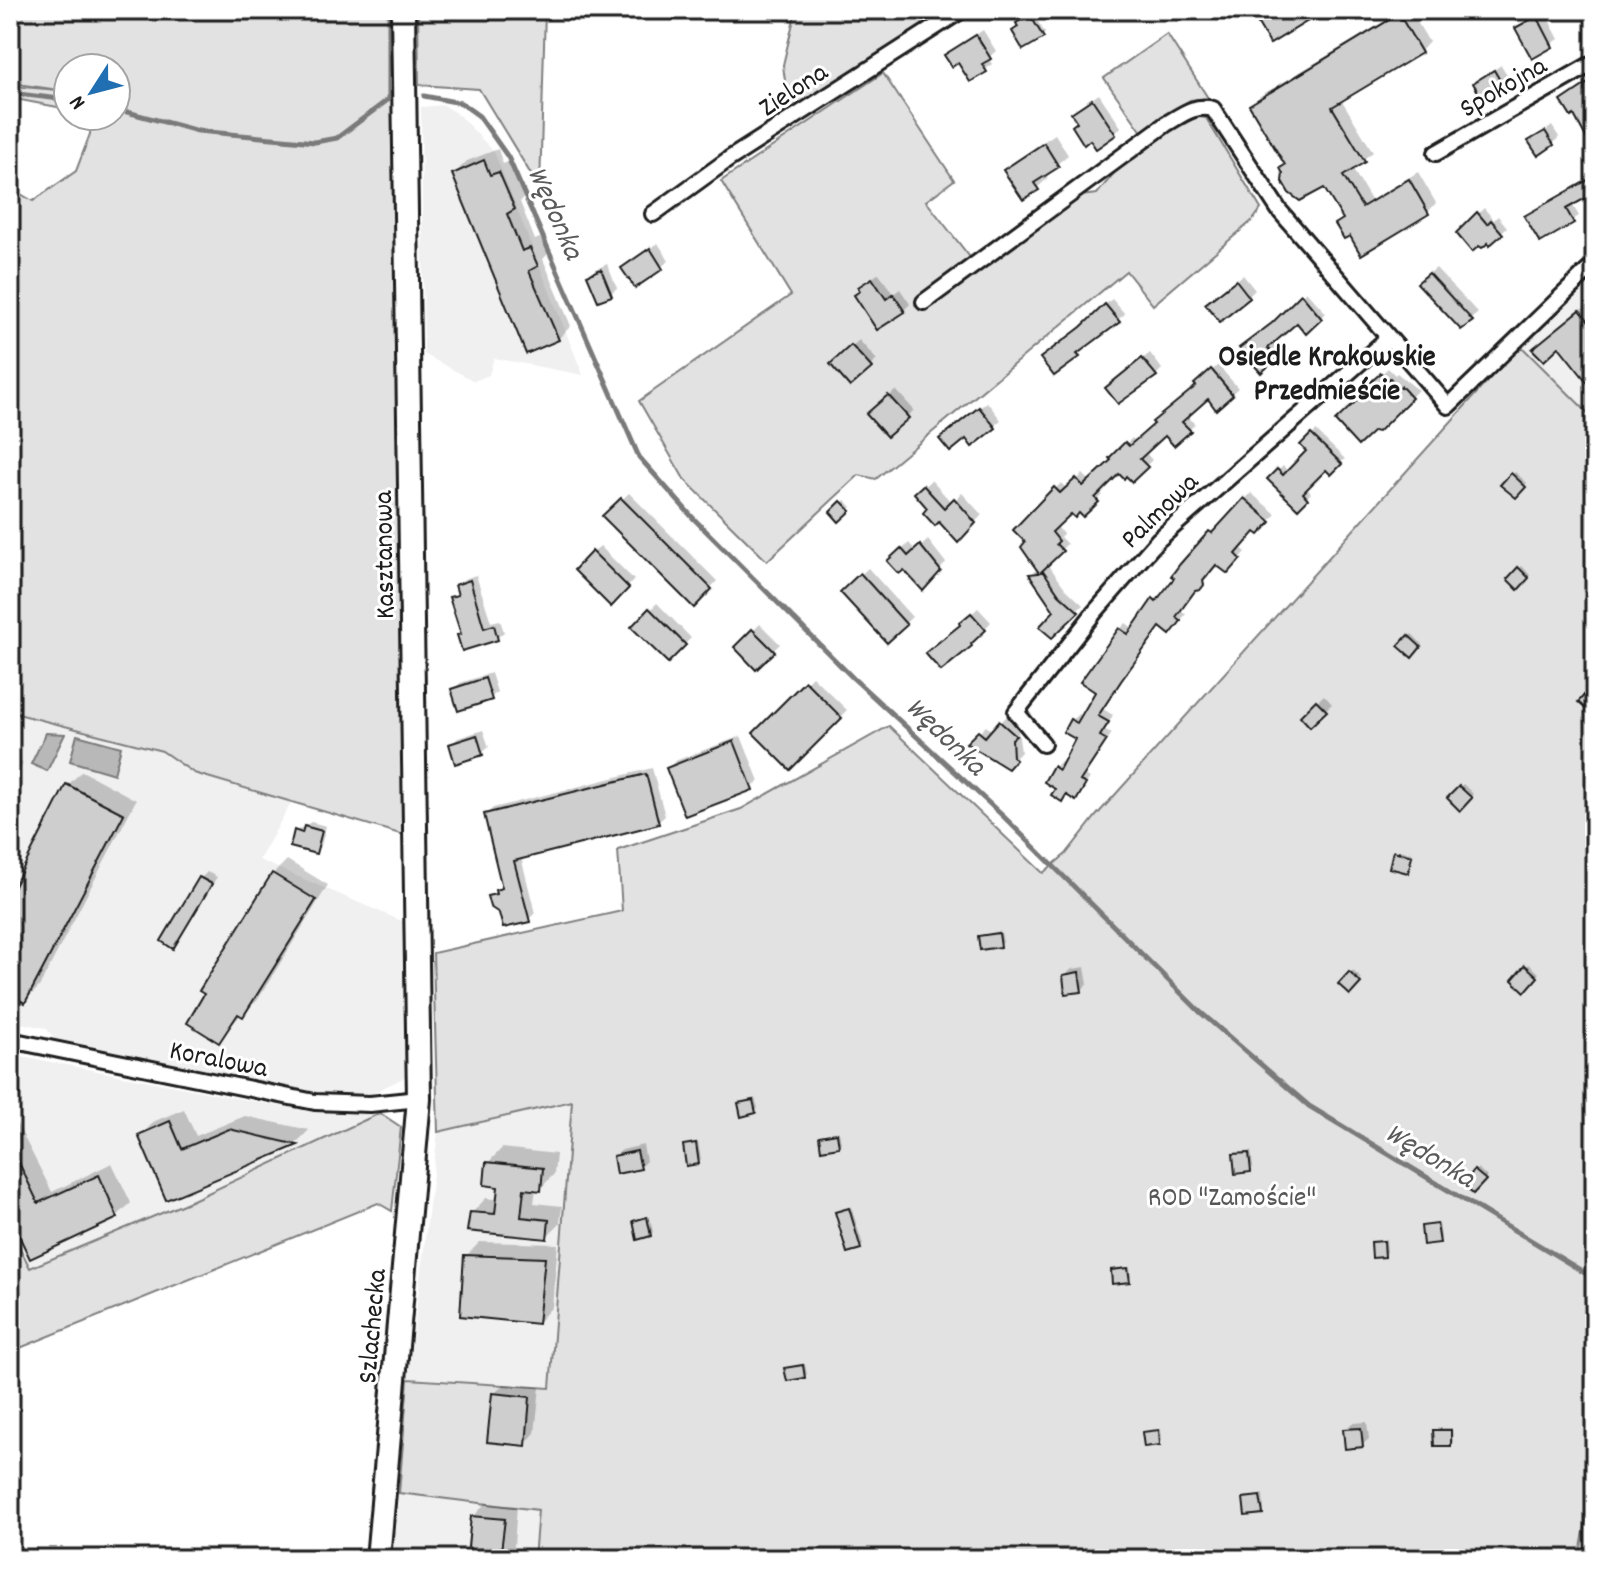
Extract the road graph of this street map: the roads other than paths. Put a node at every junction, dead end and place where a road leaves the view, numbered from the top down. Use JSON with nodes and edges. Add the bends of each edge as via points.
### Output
{"nodes":[{"id":1,"x":403,"y":10,"type":"edge"},
{"id":2,"x":962,"y":10,"type":"edge"},
{"id":3,"x":1595,"y":62,"type":"edge"},
{"id":4,"x":1436,"y":153,"type":"dead end"},
{"id":5,"x":653,"y":214,"type":"dead end"},
{"id":6,"x":1595,"y":264,"type":"edge"},
{"id":7,"x":924,"y":302,"type":"dead end"},
{"id":8,"x":1388,"y":338,"type":"junction"},
{"id":9,"x":1043,"y":744,"type":"dead end"},
{"id":10,"x":10,"y":1040,"type":"edge"},
{"id":11,"x":419,"y":1099,"type":"junction"},
{"id":12,"x":378,"y":1559,"type":"edge"}],
"edges":[{"from":1,"to":11,"type":"street","name":"Kasztanowa"},
{"from":2,"to":5,"type":"street","name":"Zielona","via":[[729,159]]},
{"from":3,"to":4,"type":"street","name":"Spokojna"},
{"from":6,"to":8,"type":"street","via":[[1448,406]]},
{"from":7,"to":8,"type":"street","via":[[1166,124],[1204,106],[1213,109],[1279,210]]},
{"from":8,"to":9,"type":"street","name":"Palmowa","via":[[1158,540],[1094,613],[1016,712]]},
{"from":10,"to":11,"type":"street","name":"Koralowa","via":[[315,1102]]},
{"from":11,"to":12,"type":"street","name":"Szlachecka"}]}
